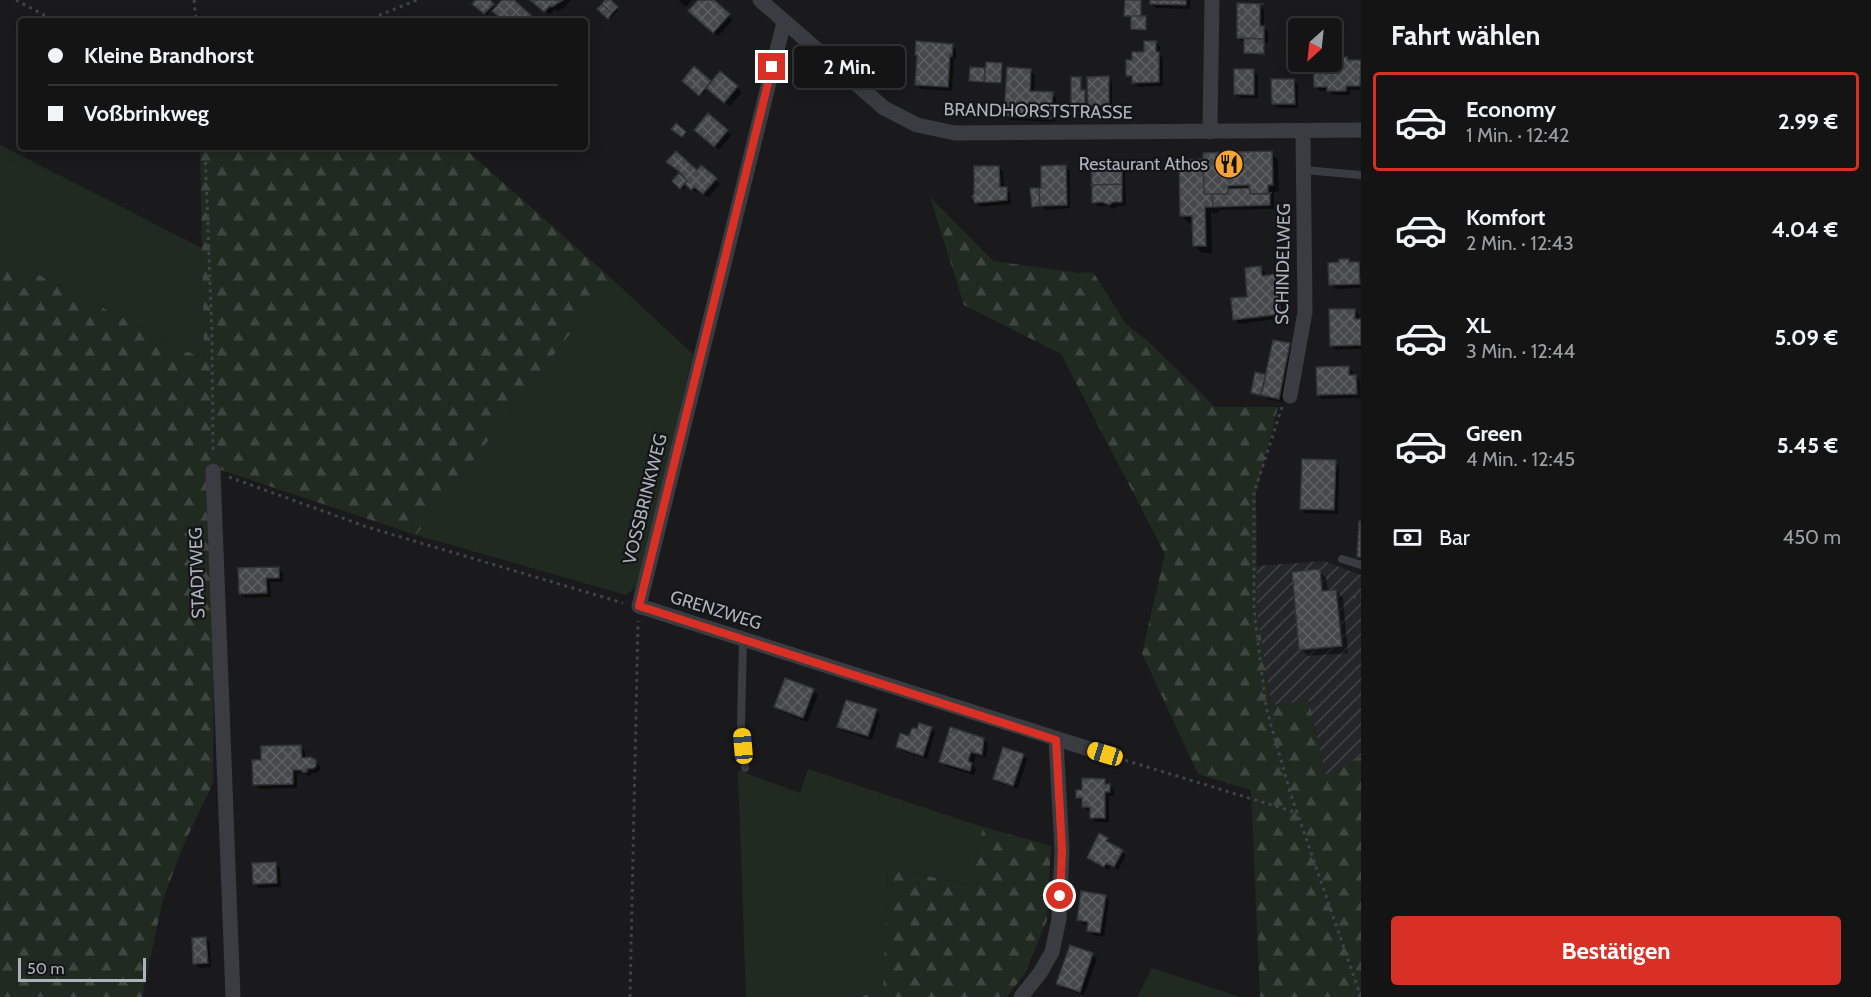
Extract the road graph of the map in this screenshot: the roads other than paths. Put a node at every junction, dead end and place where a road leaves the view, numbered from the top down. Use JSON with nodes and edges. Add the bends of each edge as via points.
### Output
{"nodes":[{"id":1,"x":760,"y":0,"type":"edge"},
{"id":2,"x":1212,"y":0,"type":"edge"},
{"id":3,"x":784,"y":22,"type":"junction"},
{"id":4,"x":1361,"y":130,"type":"edge"},
{"id":5,"x":1210,"y":132,"type":"junction"},
{"id":6,"x":1303,"y":132,"type":"junction"},
{"id":7,"x":1304,"y":170,"type":"junction"},
{"id":8,"x":1361,"y":175,"type":"edge"},
{"id":9,"x":1290,"y":396,"type":"road end"},
{"id":10,"x":213,"y":471,"type":"road end"},
{"id":11,"x":1342,"y":559,"type":"dead end"},
{"id":12,"x":1361,"y":565,"type":"edge"},
{"id":13,"x":639,"y":606,"type":"joint"},
{"id":14,"x":742,"y":639,"type":"junction"},
{"id":15,"x":1056,"y":740,"type":"junction"},
{"id":16,"x":1105,"y":754,"type":"road end"},
{"id":17,"x":745,"y":768,"type":"dead end"},
{"id":18,"x":233,"y":997,"type":"edge"},
{"id":19,"x":1021,"y":997,"type":"edge"}],
"edges":[{"from":1,"to":3,"type":"street","name":"BRANDHORSTSTRASSE"},
{"from":2,"to":5,"type":"street"},
{"from":3,"to":5,"type":"street","name":"BRANDHORSTSTRASSE","via":[[884,108],[917,125],[955,133]]},
{"from":3,"to":13,"type":"street","name":"VOSSBRINKWEG"},
{"from":4,"to":6,"type":"street","name":"BRANDHORSTSTRASSE"},
{"from":5,"to":6,"type":"street","name":"BRANDHORSTSTRASSE"},
{"from":6,"to":7,"type":"street","name":"SCHINDELWEG"},
{"from":7,"to":8,"type":"lane"},
{"from":7,"to":9,"type":"street","name":"SCHINDELWEG","via":[[1305,312]]},
{"from":10,"to":18,"type":"street","name":"STADTWEG"},
{"from":11,"to":12,"type":"lane"},
{"from":13,"to":14,"type":"street","name":"GRENZWEG"},
{"from":14,"to":15,"type":"street","name":"GRENZWEG"},
{"from":14,"to":17,"type":"lane"},
{"from":15,"to":16,"type":"street","name":"GRENZWEG"},
{"from":15,"to":19,"type":"street","via":[[1062,850],[1059,920],[1052,952]]}]}
